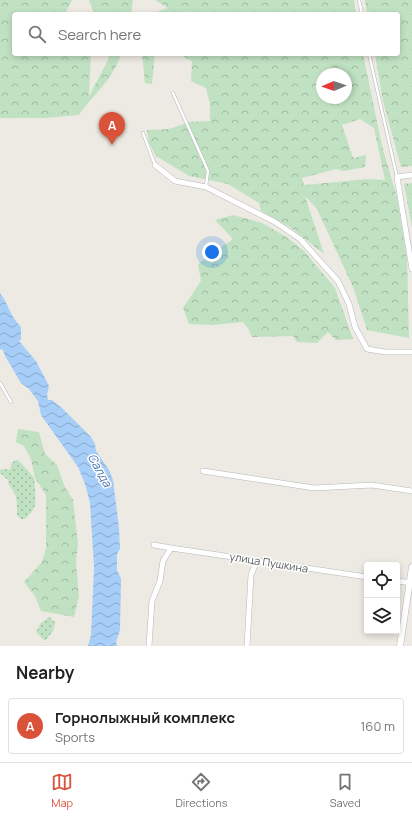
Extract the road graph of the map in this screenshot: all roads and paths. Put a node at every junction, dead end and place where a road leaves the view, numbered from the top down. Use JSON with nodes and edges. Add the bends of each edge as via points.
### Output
{"nodes":[{"id":1,"x":359,"y":0,"type":"edge"},
{"id":2,"x":362,"y":12,"type":"edge"},
{"id":3,"x":369,"y":56,"type":"edge"},
{"id":4,"x":173,"y":93,"type":"dead end"},
{"id":5,"x":143,"y":133,"type":"dead end"},
{"id":6,"x":155,"y":165,"type":"joint"},
{"id":7,"x":412,"y":175,"type":"edge"},
{"id":8,"x":397,"y":177,"type":"junction"},
{"id":9,"x":206,"y":187,"type":"junction"},
{"id":10,"x":412,"y":269,"type":"edge"},
{"id":11,"x":412,"y":352,"type":"edge"},
{"id":12,"x":0,"y":383,"type":"edge"},
{"id":13,"x":11,"y":402,"type":"dead end"},
{"id":14,"x":203,"y":471,"type":"dead end"},
{"id":15,"x":412,"y":491,"type":"edge"},
{"id":16,"x":154,"y":545,"type":"dead end"},
{"id":17,"x":171,"y":548,"type":"junction"},
{"id":18,"x":257,"y":560,"type":"junction"},
{"id":19,"x":412,"y":567,"type":"edge"},
{"id":20,"x":364,"y":577,"type":"edge"},
{"id":21,"x":400,"y":581,"type":"edge"},
{"id":22,"x":411,"y":583,"type":"edge"},
{"id":23,"x":149,"y":646,"type":"edge"},
{"id":24,"x":247,"y":646,"type":"edge"},
{"id":25,"x":400,"y":646,"type":"edge"}],
"edges":[{"from":1,"to":2,"type":"lane"},
{"from":3,"to":8,"type":"lane"},
{"from":4,"to":9,"type":"lane","via":[[208,171]]},
{"from":5,"to":6,"type":"lane"},
{"from":6,"to":9,"type":"street","via":[[175,181]]},
{"from":7,"to":8,"type":"street"},
{"from":8,"to":10,"type":"street"},
{"from":9,"to":11,"type":"street","via":[[275,222],[300,239],[338,282],[349,304],[355,327],[367,349]]},
{"from":12,"to":13,"type":"lane"},
{"from":14,"to":15,"type":"street","via":[[314,488],[372,485]]},
{"from":16,"to":17,"type":"street","name":"улица Пушкина"},
{"from":17,"to":18,"type":"street","name":"улица Пушкина"},
{"from":17,"to":23,"type":"street","via":[[163,561],[160,581],[152,601]]},
{"from":18,"to":20,"type":"street","name":"улица Пушкина"},
{"from":18,"to":24,"type":"street","via":[[251,575]]},
{"from":19,"to":22,"type":"street"},
{"from":21,"to":22,"type":"street"},
{"from":22,"to":25,"type":"street"}]}
